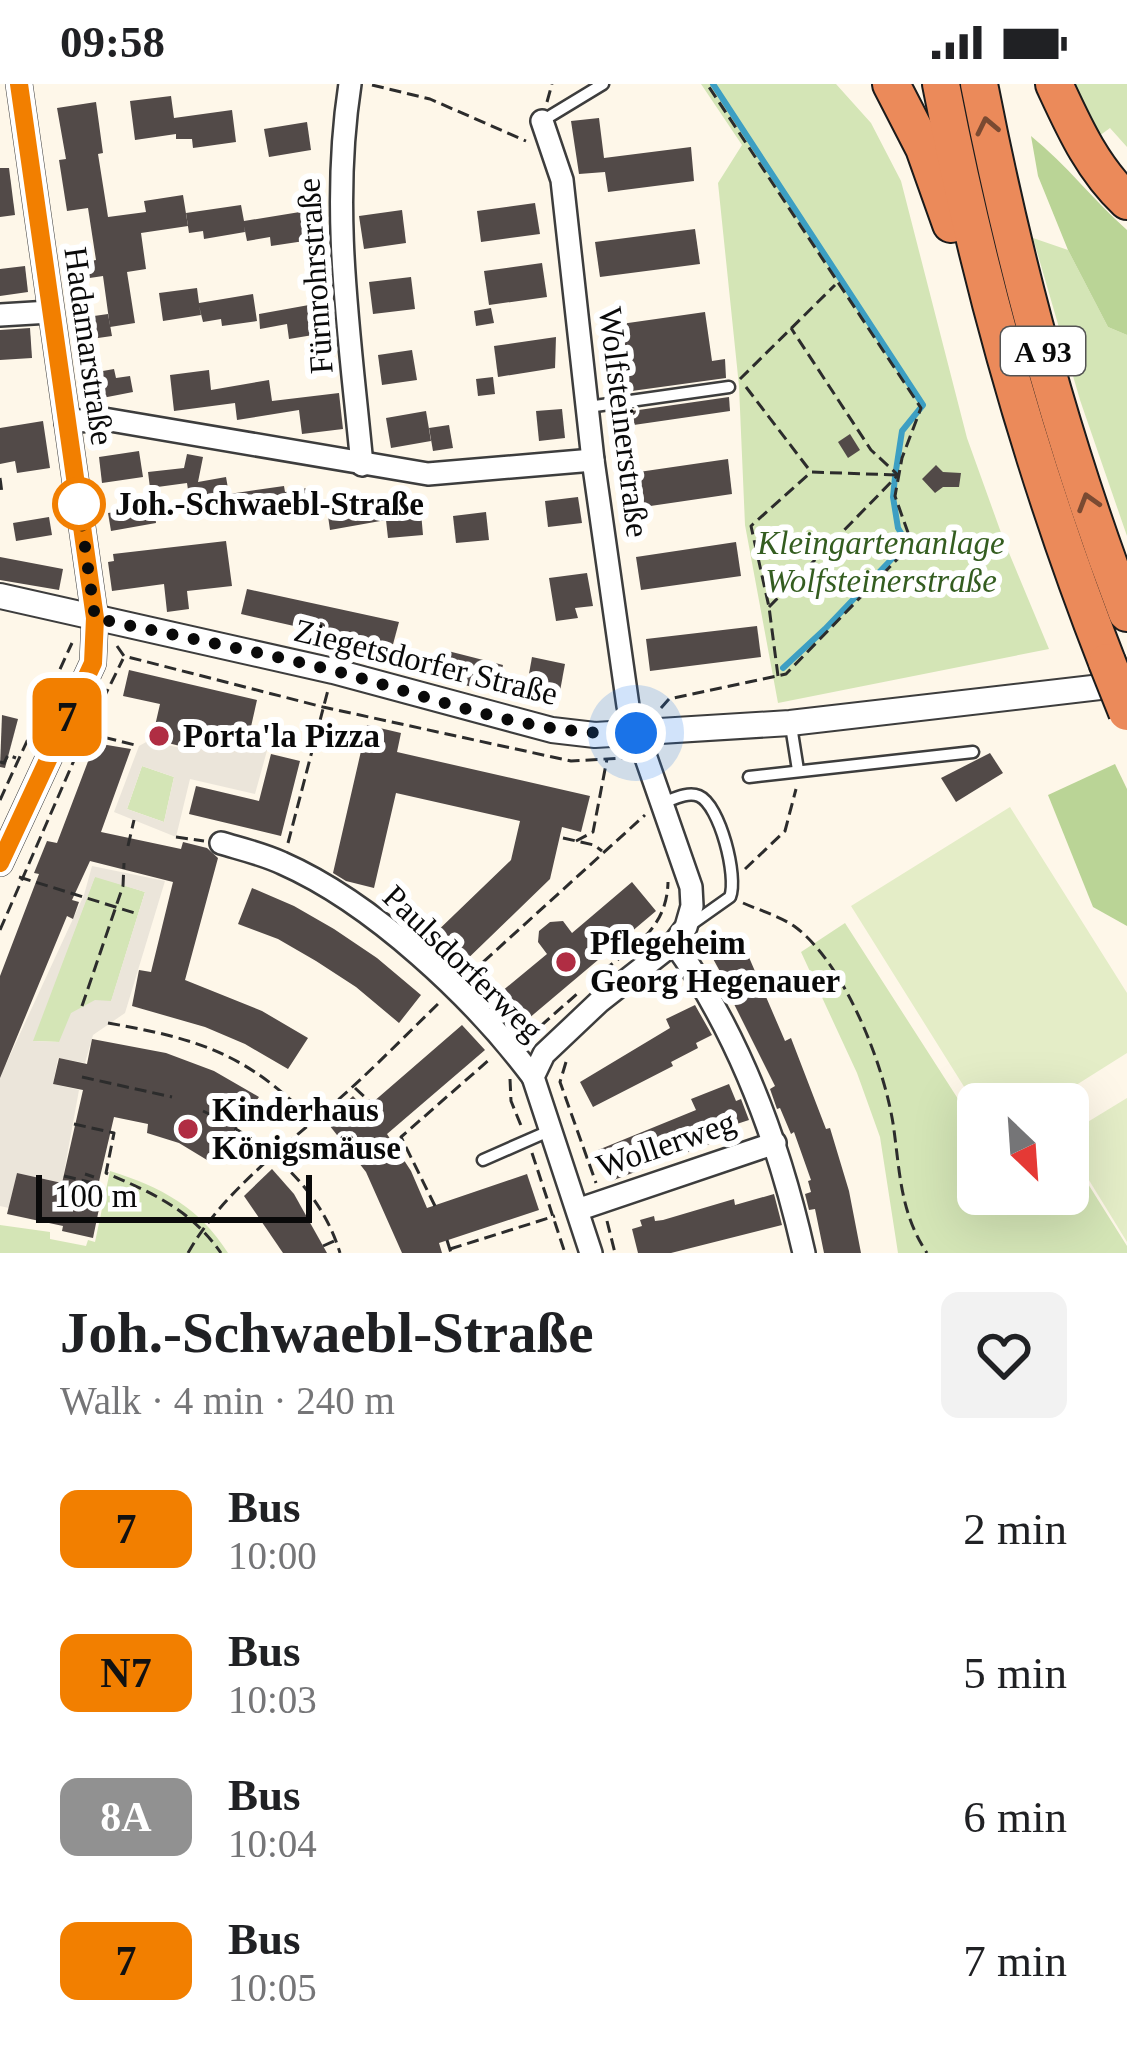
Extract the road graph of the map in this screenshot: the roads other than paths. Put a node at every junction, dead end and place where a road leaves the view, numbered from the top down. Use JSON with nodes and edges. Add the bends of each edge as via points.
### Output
{"nodes":[{"id":1,"x":350,"y":84,"type":"edge"},
{"id":2,"x":603,"y":84,"type":"edge"},
{"id":3,"x":891,"y":84,"type":"edge"},
{"id":4,"x":941,"y":84,"type":"edge"},
{"id":5,"x":979,"y":84,"type":"edge"},
{"id":6,"x":1054,"y":84,"type":"edge"},
{"id":7,"x":13,"y":89,"type":"edge"},
{"id":8,"x":542,"y":121,"type":"joint"},
{"id":9,"x":1127,"y":201,"type":"edge"},
{"id":10,"x":992,"y":303,"type":"junction"},
{"id":11,"x":50,"y":313,"type":"junction"},
{"id":12,"x":0,"y":315,"type":"edge"},
{"id":13,"x":729,"y":387,"type":"dead end"},
{"id":14,"x":588,"y":406,"type":"junction"},
{"id":15,"x":66,"y":422,"type":"junction"},
{"id":16,"x":593,"y":460,"type":"junction"},
{"id":17,"x":362,"y":465,"type":"junction"},
{"id":18,"x":0,"y":596,"type":"edge"},
{"id":19,"x":1127,"y":613,"type":"edge"},
{"id":20,"x":95,"y":618,"type":"junction"},
{"id":21,"x":1117,"y":673,"type":"edge"},
{"id":22,"x":1127,"y":712,"type":"edge"},
{"id":23,"x":790,"y":723,"type":"junction"},
{"id":24,"x":636,"y":733,"type":"junction"},
{"id":25,"x":973,"y":752,"type":"dead end"},
{"id":26,"x":799,"y":770,"type":"junction"},
{"id":27,"x":749,"y":777,"type":"dead end"},
{"id":28,"x":660,"y":804,"type":"junction"},
{"id":29,"x":221,"y":843,"type":"road end"},
{"id":30,"x":10,"y":870,"type":"edge"},
{"id":31,"x":680,"y":935,"type":"junction"},
{"id":32,"x":532,"y":1077,"type":"junction"},
{"id":33,"x":549,"y":1131,"type":"junction"},
{"id":34,"x":775,"y":1142,"type":"junction"},
{"id":35,"x":483,"y":1160,"type":"dead end"},
{"id":36,"x":580,"y":1209,"type":"junction"},
{"id":37,"x":591,"y":1253,"type":"edge"},
{"id":38,"x":804,"y":1253,"type":"edge"}],
"edges":[{"from":1,"to":17,"type":"street","name":"Fürnrohrstraße","via":[[338,179]]},
{"from":2,"to":8,"type":"lane"},
{"from":3,"to":10,"type":"highway","number":"A 93"},
{"from":4,"to":10,"type":"highway","number":"A 93"},
{"from":19,"to":5,"type":"highway","number":"A 93","one_way":true,"via":[[1022,278]]},
{"from":6,"to":9,"type":"highway","via":[[1095,165]]},
{"from":7,"to":11,"type":"street","name":"Hadamarstraße"},
{"from":8,"to":14,"type":"street","name":"Wolfsteinerstraße","via":[[562,180]]},
{"from":10,"to":21,"type":"highway","number":"A 93","via":[[1049,504]]},
{"from":11,"to":12,"type":"street"},
{"from":11,"to":15,"type":"street","name":"Hadamarstraße"},
{"from":13,"to":14,"type":"lane"},
{"from":14,"to":16,"type":"street","name":"Wolfsteinerstraße"},
{"from":15,"to":17,"type":"street","via":[[104,419]]},
{"from":15,"to":20,"type":"street","name":"Hadamarstraße"},
{"from":16,"to":17,"type":"street","via":[[428,474]]},
{"from":16,"to":24,"type":"street","name":"Wolfsteinerstraße"},
{"from":18,"to":20,"type":"street","name":"Ziegetsdorfer Straße"},
{"from":20,"to":24,"type":"street","name":"Ziegetsdorfer Straße","via":[[552,730]]},
{"from":20,"to":30,"type":"street","name":"Hadamarstraße","via":[[93,663],[74,730]]},
{"from":21,"to":22,"type":"highway","number":"A 93","bridge":true},
{"from":21,"to":23,"type":"street","name":"Ziegetsdorfer Straße"},
{"from":23,"to":24,"type":"street","name":"Ziegetsdorfer Straße"},
{"from":23,"to":26,"type":"lane"},
{"from":24,"to":28,"type":"street","name":"Wolfsteinerstraße"},
{"from":25,"to":26,"type":"lane"},
{"from":26,"to":27,"type":"lane"},
{"from":28,"to":31,"type":"street","name":"Wolfsteinerstraße","via":[[691,887]]},
{"from":28,"to":31,"type":"lane","via":[[702,797],[735,876],[730,897]]},
{"from":29,"to":32,"type":"street","name":"Paulsdorferweg","via":[[283,863],[378,919]]},
{"from":31,"to":32,"type":"street","via":[[544,1054]]},
{"from":31,"to":34,"type":"street"},
{"from":32,"to":33,"type":"street"},
{"from":33,"to":35,"type":"lane"},
{"from":33,"to":36,"type":"street"},
{"from":34,"to":36,"type":"street","name":"Wollerweg"},
{"from":34,"to":38,"type":"street"},
{"from":36,"to":37,"type":"street"}]}
